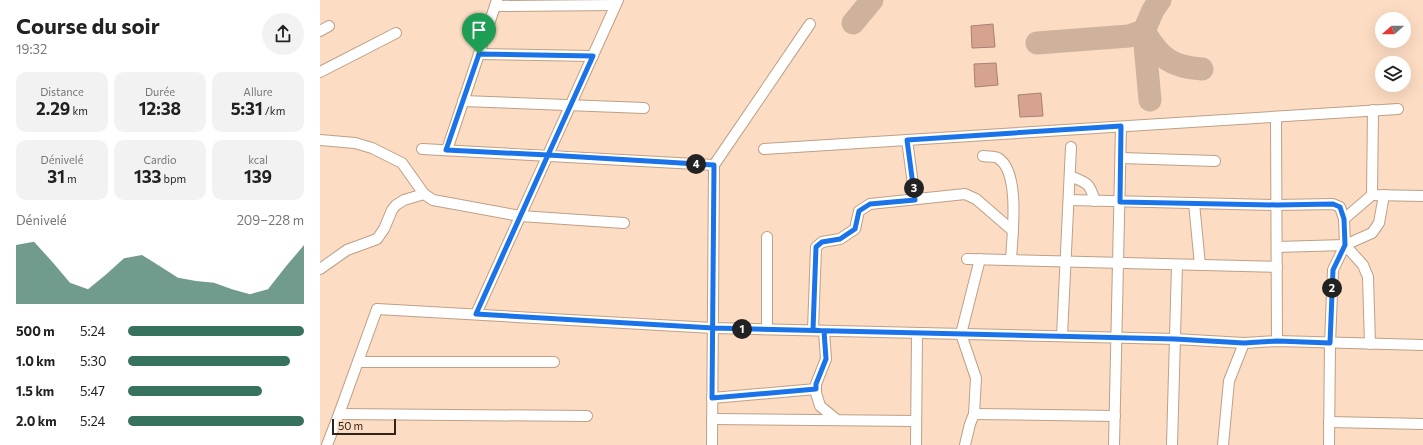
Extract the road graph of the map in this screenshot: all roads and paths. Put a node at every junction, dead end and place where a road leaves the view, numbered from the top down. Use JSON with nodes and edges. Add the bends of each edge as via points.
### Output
{"nodes":[{"id":1,"x":496,"y":3,"type":"edge"},
{"id":2,"x":617,"y":3,"type":"edge"},
{"id":3,"x":810,"y":24,"type":"dead end"},
{"id":4,"x":396,"y":33,"type":"dead end"},
{"id":5,"x":479,"y":54,"type":"junction"},
{"id":6,"x":593,"y":56,"type":"junction"},
{"id":7,"x":320,"y":72,"type":"edge"},
{"id":8,"x":463,"y":101,"type":"junction"},
{"id":9,"x":571,"y":105,"type":"junction"},
{"id":10,"x":644,"y":108,"type":"dead end"},
{"id":11,"x":1398,"y":109,"type":"dead end"},
{"id":12,"x":1373,"y":110,"type":"junction"},
{"id":13,"x":1276,"y":117,"type":"junction"},
{"id":14,"x":1121,"y":126,"type":"junction"},
{"id":15,"x":320,"y":140,"type":"edge"},
{"id":16,"x":907,"y":140,"type":"junction"},
{"id":17,"x":1071,"y":147,"type":"dead end"},
{"id":18,"x":422,"y":149,"type":"dead end"},
{"id":19,"x":446,"y":150,"type":"junction"},
{"id":20,"x":764,"y":150,"type":"dead end"},
{"id":21,"x":548,"y":155,"type":"junction"},
{"id":22,"x":983,"y":156,"type":"dead end"},
{"id":23,"x":1121,"y":158,"type":"junction"},
{"id":24,"x":1215,"y":161,"type":"dead end"},
{"id":25,"x":714,"y":165,"type":"junction"},
{"id":26,"x":1070,"y":176,"type":"junction"},
{"id":27,"x":424,"y":194,"type":"junction"},
{"id":28,"x":1372,"y":194,"type":"junction"},
{"id":29,"x":1384,"y":195,"type":"junction"},
{"id":30,"x":1423,"y":196,"type":"edge"},
{"id":31,"x":915,"y":200,"type":"junction"},
{"id":32,"x":1068,"y":200,"type":"junction"},
{"id":33,"x":1095,"y":201,"type":"junction"},
{"id":34,"x":1120,"y":202,"type":"junction"},
{"id":35,"x":1194,"y":203,"type":"junction"},
{"id":36,"x":1277,"y":205,"type":"junction"},
{"id":37,"x":520,"y":216,"type":"junction"},
{"id":38,"x":1344,"y":219,"type":"junction"},
{"id":39,"x":624,"y":223,"type":"dead end"},
{"id":40,"x":1013,"y":231,"type":"junction"},
{"id":41,"x":767,"y":237,"type":"dead end"},
{"id":42,"x":1345,"y":245,"type":"junction"},
{"id":43,"x":1277,"y":247,"type":"junction"},
{"id":44,"x":967,"y":259,"type":"dead end"},
{"id":45,"x":980,"y":259,"type":"junction"},
{"id":46,"x":1011,"y":260,"type":"junction"},
{"id":47,"x":1066,"y":262,"type":"junction"},
{"id":48,"x":1118,"y":263,"type":"junction"},
{"id":49,"x":1177,"y":265,"type":"junction"},
{"id":50,"x":1200,"y":265,"type":"junction"},
{"id":51,"x":1277,"y":268,"type":"junction"},
{"id":52,"x":320,"y":269,"type":"edge"},
{"id":53,"x":476,"y":314,"type":"junction"},
{"id":54,"x":713,"y":328,"type":"junction"},
{"id":55,"x":767,"y":329,"type":"junction"},
{"id":56,"x":813,"y":330,"type":"junction"},
{"id":57,"x":824,"y":331,"type":"junction"},
{"id":58,"x":917,"y":333,"type":"junction"},
{"id":59,"x":961,"y":334,"type":"junction"},
{"id":60,"x":1062,"y":336,"type":"junction"},
{"id":61,"x":1117,"y":338,"type":"junction"},
{"id":62,"x":1175,"y":339,"type":"junction"},
{"id":63,"x":1277,"y":341,"type":"junction"},
{"id":64,"x":1244,"y":343,"type":"junction"},
{"id":65,"x":1330,"y":343,"type":"junction"},
{"id":66,"x":1370,"y":344,"type":"junction"},
{"id":67,"x":1423,"y":345,"type":"edge"},
{"id":68,"x":358,"y":362,"type":"junction"},
{"id":69,"x":554,"y":362,"type":"dead end"},
{"id":70,"x":816,"y":389,"type":"junction"},
{"id":71,"x":712,"y":398,"type":"junction"},
{"id":72,"x":339,"y":414,"type":"junction"},
{"id":73,"x":974,"y":414,"type":"junction"},
{"id":74,"x":586,"y":416,"type":"dead end"},
{"id":75,"x":1115,"y":416,"type":"junction"},
{"id":76,"x":712,"y":420,"type":"junction"},
{"id":77,"x":837,"y":420,"type":"junction"},
{"id":78,"x":916,"y":421,"type":"junction"},
{"id":79,"x":1329,"y":422,"type":"junction"},
{"id":80,"x":1423,"y":424,"type":"edge"},
{"id":81,"x":326,"y":445,"type":"edge"},
{"id":82,"x":712,"y":445,"type":"edge"},
{"id":83,"x":916,"y":445,"type":"edge"},
{"id":84,"x":965,"y":445,"type":"edge"},
{"id":85,"x":1114,"y":445,"type":"edge"},
{"id":86,"x":1172,"y":445,"type":"edge"},
{"id":87,"x":1223,"y":445,"type":"edge"},
{"id":88,"x":1329,"y":445,"type":"edge"}],
"edges":[{"from":1,"to":2,"type":"street"},
{"from":1,"to":5,"type":"street"},
{"from":2,"to":6,"type":"street"},
{"from":3,"to":25,"type":"street"},
{"from":4,"to":7,"type":"street"},
{"from":5,"to":6,"type":"street"},
{"from":5,"to":8,"type":"street"},
{"from":6,"to":9,"type":"street"},
{"from":8,"to":9,"type":"street"},
{"from":8,"to":19,"type":"street"},
{"from":9,"to":10,"type":"street"},
{"from":9,"to":21,"type":"street"},
{"from":11,"to":12,"type":"street"},
{"from":12,"to":13,"type":"street"},
{"from":12,"to":28,"type":"street"},
{"from":13,"to":14,"type":"street"},
{"from":13,"to":36,"type":"street"},
{"from":14,"to":16,"type":"street"},
{"from":14,"to":23,"type":"street"},
{"from":15,"to":27,"type":"street","via":[[355,143],[384,154],[402,164]]},
{"from":16,"to":20,"type":"street"},
{"from":16,"to":31,"type":"street"},
{"from":17,"to":26,"type":"street"},
{"from":18,"to":19,"type":"street"},
{"from":19,"to":21,"type":"street"},
{"from":21,"to":25,"type":"street"},
{"from":21,"to":37,"type":"street"},
{"from":22,"to":40,"type":"street","via":[[997,157],[1003,162],[1011,180]]},
{"from":23,"to":24,"type":"street"},
{"from":23,"to":34,"type":"street"},
{"from":25,"to":54,"type":"street"},
{"from":26,"to":32,"type":"street"},
{"from":26,"to":33,"type":"street","via":[[1087,183]]},
{"from":27,"to":37,"type":"street","via":[[433,200]]},
{"from":27,"to":52,"type":"street","via":[[396,205],[377,239],[347,250]]},
{"from":28,"to":29,"type":"street"},
{"from":28,"to":38,"type":"street"},
{"from":29,"to":30,"type":"street"},
{"from":29,"to":42,"type":"street","via":[[1379,223],[1372,233]]},
{"from":31,"to":40,"type":"street","via":[[965,194],[976,199]]},
{"from":31,"to":56,"type":"street","via":[[870,204],[859,211],[855,229],[840,239],[822,242],[816,247]]},
{"from":32,"to":33,"type":"street"},
{"from":32,"to":47,"type":"street"},
{"from":33,"to":34,"type":"street"},
{"from":34,"to":35,"type":"street"},
{"from":34,"to":48,"type":"street"},
{"from":35,"to":36,"type":"street"},
{"from":35,"to":50,"type":"street"},
{"from":36,"to":38,"type":"street","via":[[1333,204],[1340,207]]},
{"from":36,"to":43,"type":"street"},
{"from":37,"to":39,"type":"street"},
{"from":37,"to":53,"type":"street"},
{"from":38,"to":42,"type":"street"},
{"from":40,"to":46,"type":"street"},
{"from":41,"to":55,"type":"street"},
{"from":42,"to":43,"type":"street"},
{"from":42,"to":65,"type":"street","via":[[1333,270]]},
{"from":42,"to":66,"type":"street","via":[[1363,265],[1368,277]]},
{"from":43,"to":51,"type":"street"},
{"from":44,"to":45,"type":"street"},
{"from":45,"to":46,"type":"street"},
{"from":45,"to":59,"type":"street"},
{"from":46,"to":47,"type":"street"},
{"from":47,"to":48,"type":"street"},
{"from":47,"to":60,"type":"street"},
{"from":48,"to":49,"type":"street"},
{"from":48,"to":61,"type":"street"},
{"from":49,"to":50,"type":"street"},
{"from":49,"to":62,"type":"street"},
{"from":50,"to":51,"type":"street"},
{"from":51,"to":63,"type":"street"},
{"from":53,"to":54,"type":"street"},
{"from":53,"to":68,"type":"street","via":[[377,309]]},
{"from":54,"to":55,"type":"street"},
{"from":54,"to":71,"type":"street"},
{"from":55,"to":56,"type":"street"},
{"from":56,"to":57,"type":"street"},
{"from":57,"to":58,"type":"street"},
{"from":57,"to":70,"type":"street","via":[[826,359]]},
{"from":58,"to":59,"type":"street"},
{"from":58,"to":78,"type":"street"},
{"from":59,"to":60,"type":"street"},
{"from":59,"to":73,"type":"street","via":[[976,378]]},
{"from":60,"to":61,"type":"street"},
{"from":61,"to":62,"type":"street"},
{"from":61,"to":75,"type":"street"},
{"from":62,"to":64,"type":"street"},
{"from":62,"to":86,"type":"street"},
{"from":63,"to":64,"type":"street"},
{"from":63,"to":65,"type":"street"},
{"from":64,"to":87,"type":"street","via":[[1228,381]]},
{"from":65,"to":66,"type":"street"},
{"from":65,"to":79,"type":"street"},
{"from":66,"to":67,"type":"street"},
{"from":68,"to":69,"type":"street"},
{"from":68,"to":72,"type":"street"},
{"from":70,"to":71,"type":"street"},
{"from":70,"to":77,"type":"street","via":[[820,406]]},
{"from":71,"to":76,"type":"street"},
{"from":72,"to":74,"type":"street"},
{"from":72,"to":81,"type":"street"},
{"from":73,"to":75,"type":"street"},
{"from":73,"to":84,"type":"street"},
{"from":75,"to":85,"type":"street"},
{"from":76,"to":77,"type":"street"},
{"from":76,"to":82,"type":"street"},
{"from":77,"to":78,"type":"street"},
{"from":78,"to":83,"type":"street"},
{"from":79,"to":80,"type":"street"},
{"from":79,"to":88,"type":"street"}]}
